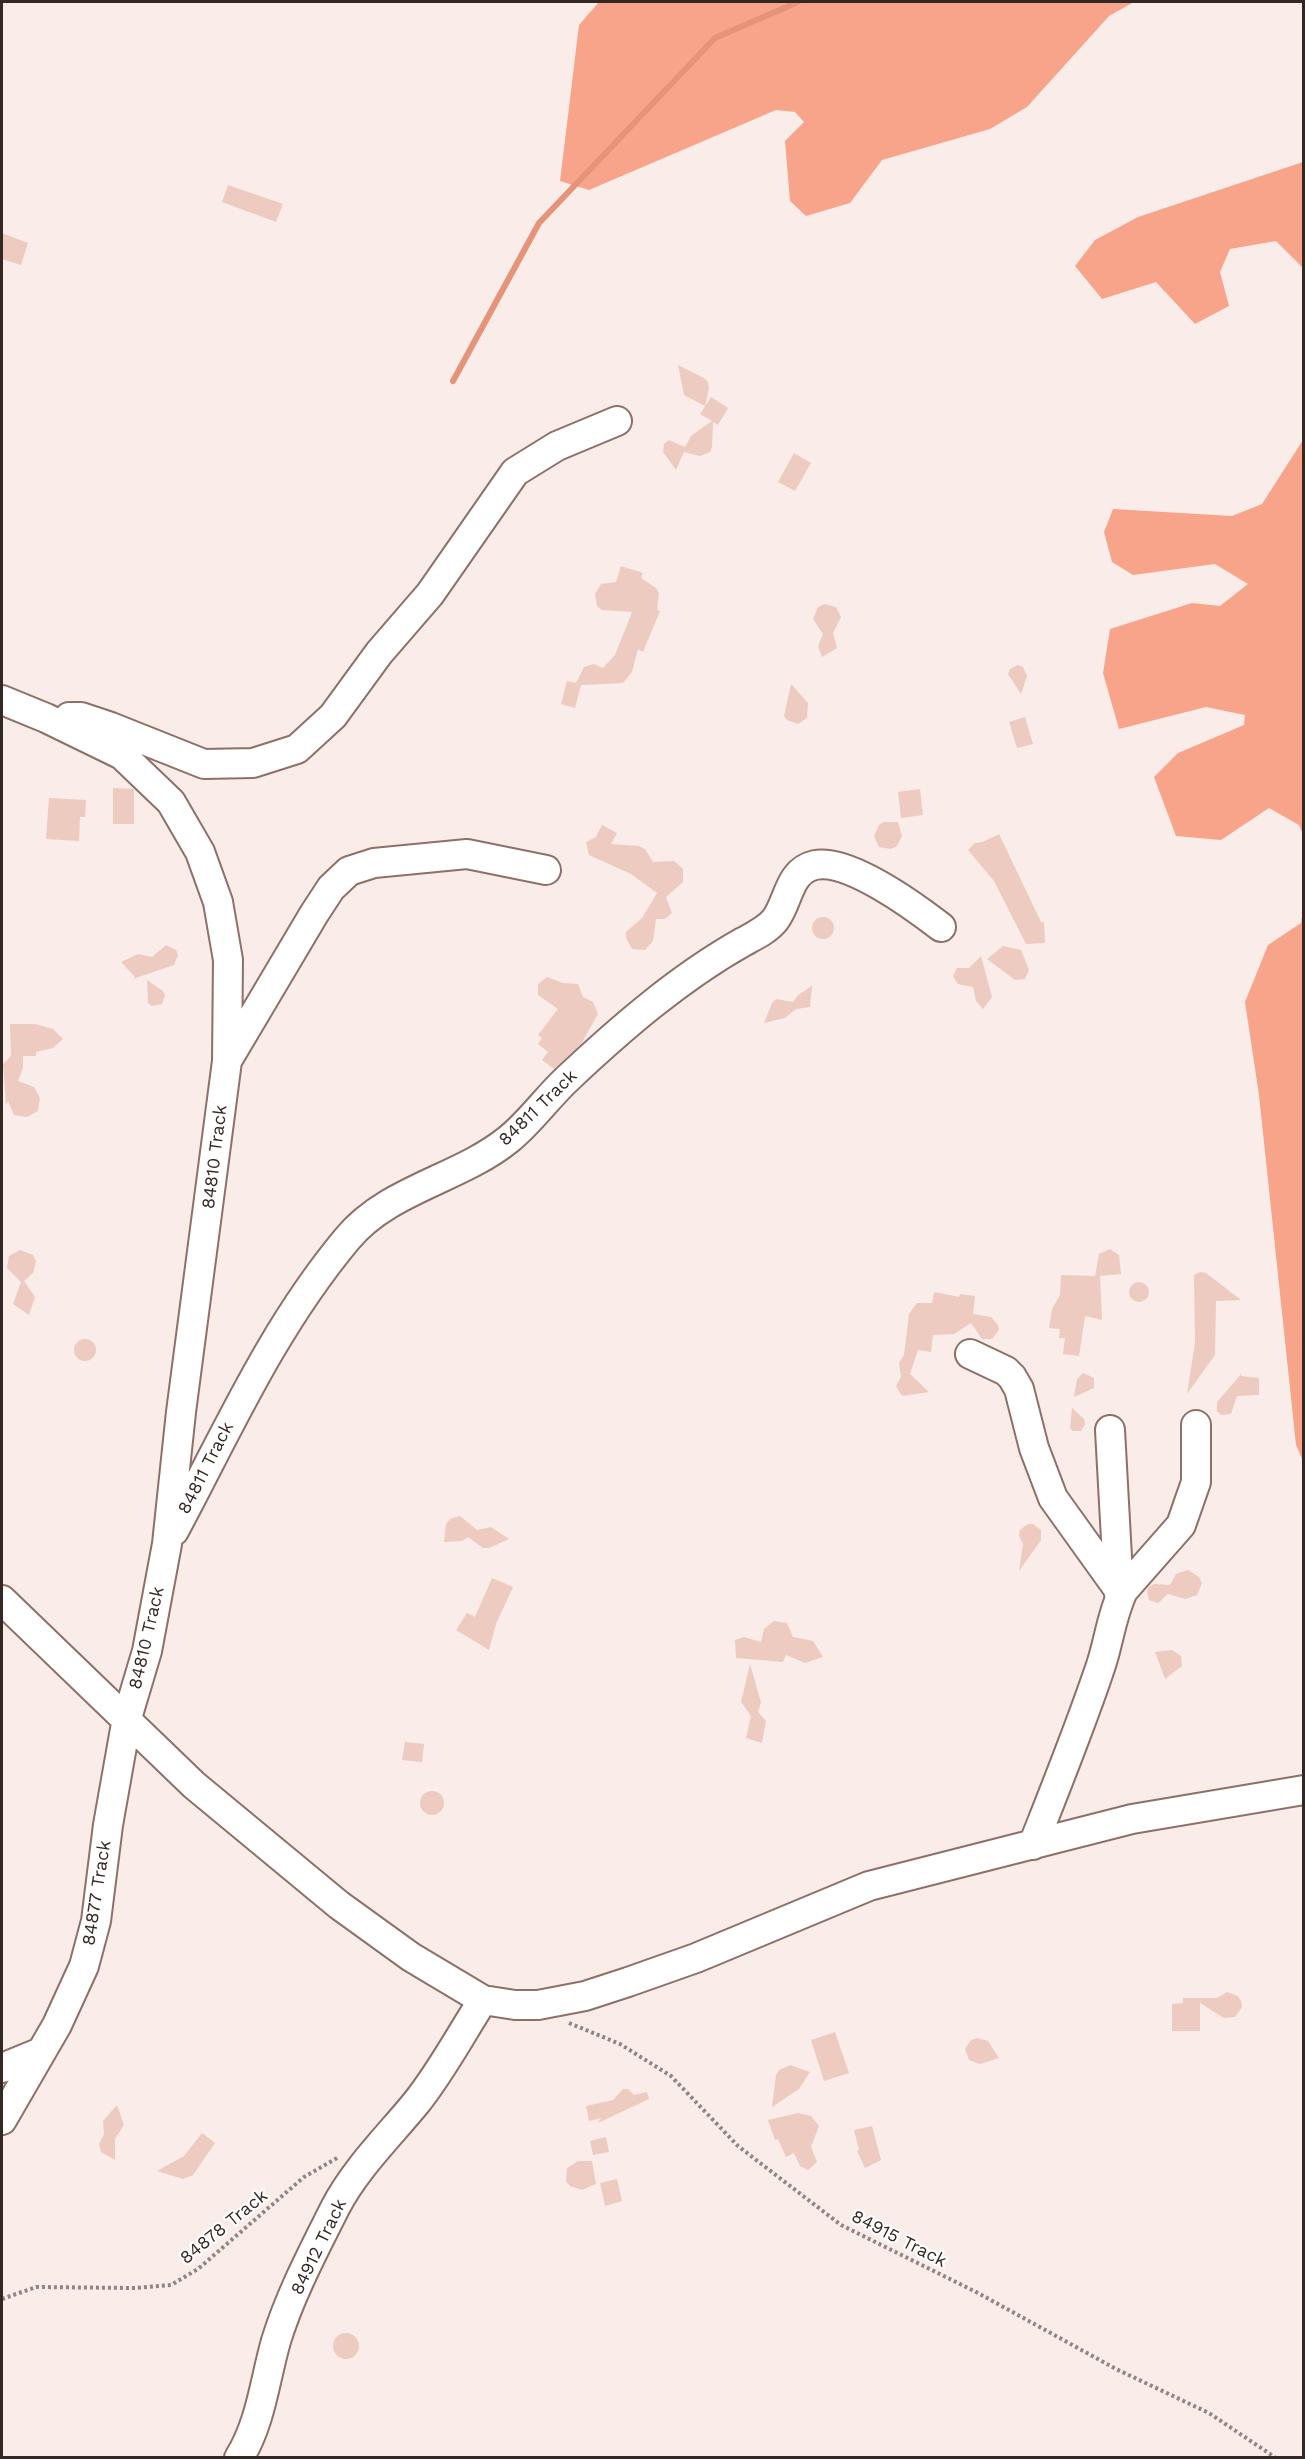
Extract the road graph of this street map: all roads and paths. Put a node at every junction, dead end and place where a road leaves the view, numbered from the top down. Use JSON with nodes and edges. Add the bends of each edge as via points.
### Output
{"nodes":[{"id":1,"x":617,"y":422,"type":"dead end"},
{"id":2,"x":2,"y":700,"type":"edge"},
{"id":3,"x":46,"y":718,"type":"junction"},
{"id":4,"x":546,"y":870,"type":"dead end"},
{"id":5,"x":941,"y":927,"type":"dead end"},
{"id":6,"x":227,"y":1061,"type":"junction"},
{"id":7,"x":970,"y":1354,"type":"dead end"},
{"id":8,"x":1196,"y":1425,"type":"dead end"},
{"id":9,"x":1110,"y":1430,"type":"dead end"},
{"id":10,"x":167,"y":1544,"type":"junction"},
{"id":11,"x":1119,"y":1595,"type":"junction"},
{"id":12,"x":2,"y":1600,"type":"edge"},
{"id":13,"x":127,"y":1718,"type":"junction"},
{"id":14,"x":1304,"y":1790,"type":"edge"},
{"id":15,"x":1033,"y":1845,"type":"junction"},
{"id":16,"x":483,"y":2000,"type":"junction"},
{"id":17,"x":538,"y":2005,"type":"junction"},
{"id":18,"x":41,"y":2052,"type":"junction"},
{"id":19,"x":2,"y":2068,"type":"edge"},
{"id":20,"x":2,"y":2120,"type":"edge"},
{"id":21,"x":340,"y":2156,"type":"dead end"},
{"id":22,"x":2,"y":2299,"type":"edge"},
{"id":23,"x":239,"y":2457,"type":"edge"},
{"id":24,"x":1276,"y":2457,"type":"edge"}],
"edges":[{"from":1,"to":3,"type":"street","via":[[557,446],[515,472],[430,594],[379,653],[333,716],[297,749],[253,763],[204,764],[81,717]]},
{"from":2,"to":3,"type":"street","name":"84810 Track"},
{"from":3,"to":6,"type":"street","name":"84810 Track","via":[[122,755],[171,802],[200,852],[218,902],[228,960]]},
{"from":4,"to":6,"type":"street","via":[[467,854],[374,863],[349,871],[314,914]]},
{"from":5,"to":10,"type":"street","name":"84811 Track","via":[[904,898],[851,871],[834,865],[815,865],[800,872],[773,923],[721,954],[604,1046],[509,1139],[378,1210],[348,1237],[284,1323]]},
{"from":6,"to":10,"type":"street","name":"84810 Track"},
{"from":7,"to":11,"type":"street","via":[[1012,1377],[1053,1498]]},
{"from":8,"to":11,"type":"street","via":[[1196,1482],[1181,1525]]},
{"from":9,"to":11,"type":"street"},
{"from":10,"to":13,"type":"street","name":"84810 Track","via":[[147,1651]]},
{"from":11,"to":15,"type":"street","via":[[1101,1668]]},
{"from":12,"to":13,"type":"street"},
{"from":13,"to":16,"type":"street","via":[[194,1785],[339,1905],[411,1957]]},
{"from":13,"to":18,"type":"street","name":"84877 Track","via":[[96,1921],[87,1954],[57,2025]]},
{"from":14,"to":15,"type":"street","via":[[1132,1819]]},
{"from":15,"to":17,"type":"street","via":[[869,1886],[696,1958],[585,1996]]},
{"from":16,"to":17,"type":"street"},
{"from":16,"to":23,"type":"street","name":"84912 Track","via":[[417,2101],[337,2205],[277,2339],[261,2402]]},
{"from":17,"to":24,"type":"path","name":"84915 Track","via":[[581,2030],[620,2044],[671,2076],[738,2146],[841,2225],[1209,2413]]},
{"from":18,"to":19,"type":"street"},
{"from":18,"to":20,"type":"street","name":"84877 Track"},
{"from":21,"to":22,"type":"path","name":"84878 Track","via":[[304,2177],[198,2269],[171,2285],[36,2287]]}]}
